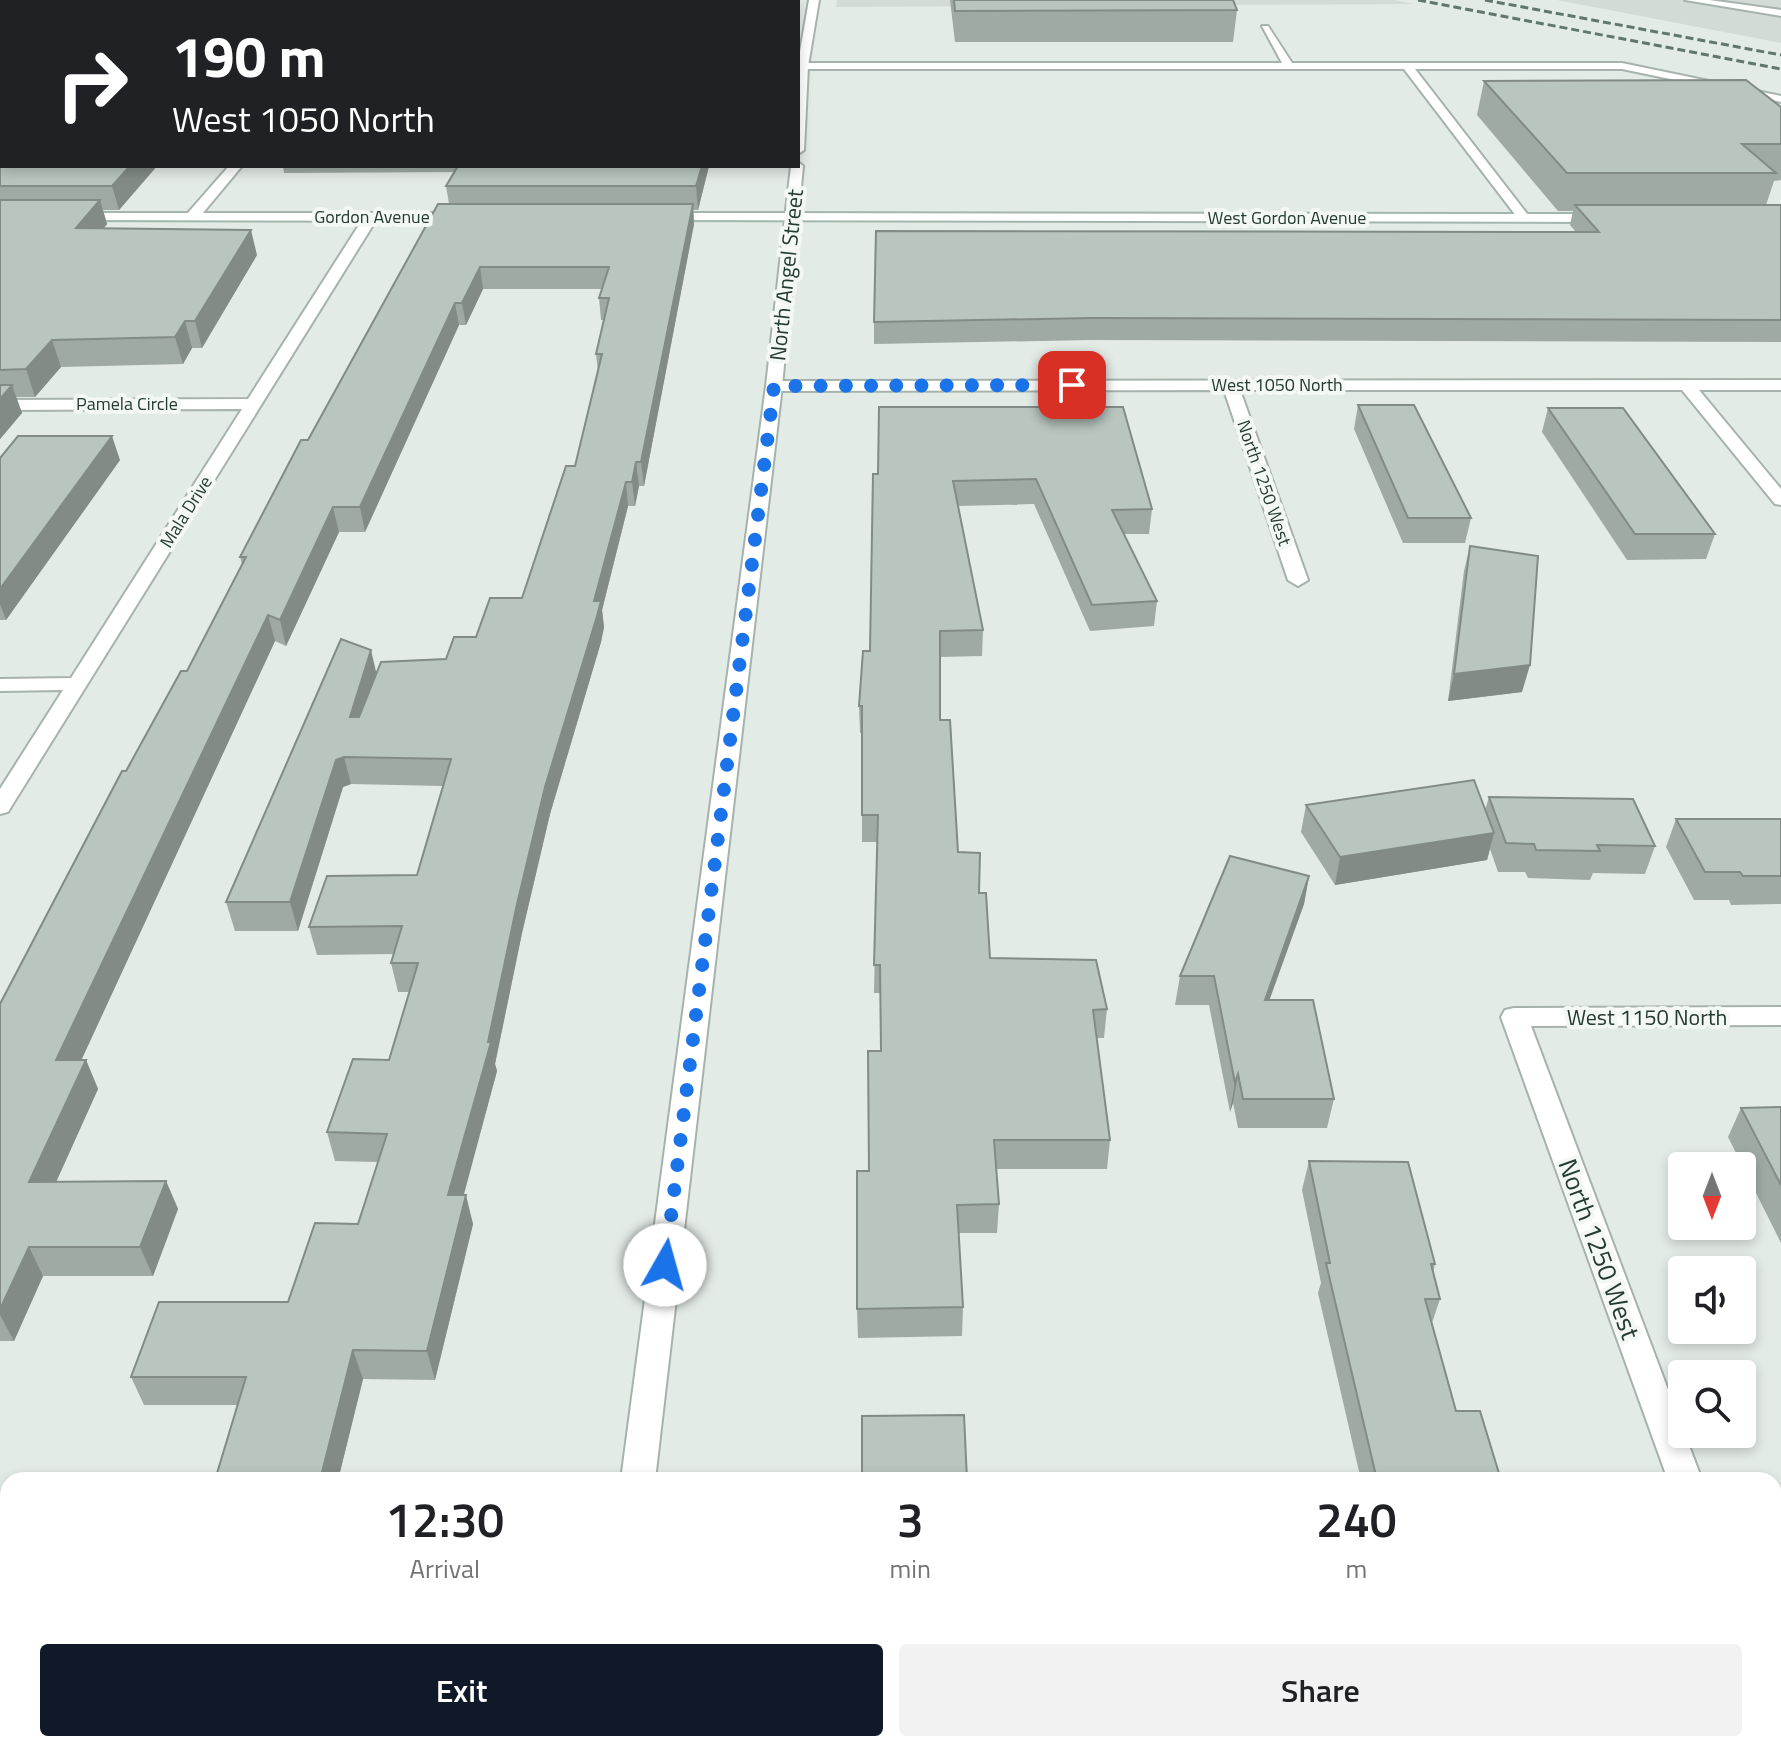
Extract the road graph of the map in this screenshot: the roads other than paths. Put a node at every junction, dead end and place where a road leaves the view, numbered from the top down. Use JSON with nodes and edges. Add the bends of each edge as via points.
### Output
{"nodes":[{"id":1,"x":814,"y":0,"type":"edge"},
{"id":2,"x":1690,"y":0,"type":"edge"},
{"id":3,"x":1754,"y":0,"type":"edge"},
{"id":4,"x":1766,"y":11,"type":"junction"},
{"id":5,"x":1781,"y":13,"type":"edge"},
{"id":6,"x":1265,"y":28,"type":"dead end"},
{"id":7,"x":803,"y":66,"type":"junction"},
{"id":8,"x":1289,"y":66,"type":"junction"},
{"id":9,"x":1407,"y":66,"type":"junction"},
{"id":10,"x":1781,"y":99,"type":"edge"},
{"id":11,"x":800,"y":116,"type":"edge"},
{"id":12,"x":234,"y":168,"type":"edge"},
{"id":13,"x":797,"y":168,"type":"edge"},
{"id":14,"x":793,"y":216,"type":"junction"},
{"id":15,"x":64,"y":217,"type":"edge"},
{"id":16,"x":192,"y":217,"type":"junction"},
{"id":17,"x":371,"y":217,"type":"junction"},
{"id":18,"x":479,"y":217,"type":"edge"},
{"id":19,"x":649,"y":217,"type":"edge"},
{"id":20,"x":1524,"y":218,"type":"junction"},
{"id":21,"x":1615,"y":218,"type":"edge"},
{"id":22,"x":1230,"y":385,"type":"junction"},
{"id":23,"x":1781,"y":385,"type":"edge"},
{"id":24,"x":774,"y":386,"type":"junction"},
{"id":25,"x":1687,"y":386,"type":"junction"},
{"id":26,"x":254,"y":404,"type":"junction"},
{"id":27,"x":0,"y":405,"type":"edge"},
{"id":28,"x":1781,"y":500,"type":"edge"},
{"id":29,"x":1298,"y":580,"type":"dead end"},
{"id":30,"x":77,"y":684,"type":"junction"},
{"id":31,"x":0,"y":685,"type":"edge"},
{"id":32,"x":0,"y":807,"type":"edge"},
{"id":33,"x":1781,"y":1016,"type":"edge"},
{"id":34,"x":1514,"y":1017,"type":"joint"},
{"id":35,"x":639,"y":1472,"type":"edge"},
{"id":36,"x":1682,"y":1472,"type":"edge"}],
"edges":[{"from":1,"to":7,"type":"street"},
{"from":2,"to":4,"type":"lane"},
{"from":3,"to":4,"type":"lane"},
{"from":4,"to":5,"type":"lane"},
{"from":6,"to":8,"type":"lane"},
{"from":7,"to":8,"type":"lane"},
{"from":7,"to":11,"type":"street"},
{"from":8,"to":9,"type":"lane"},
{"from":9,"to":10,"type":"lane","via":[[1622,66]]},
{"from":9,"to":20,"type":"lane"},
{"from":12,"to":16,"type":"street"},
{"from":13,"to":14,"type":"street","name":"North Angel Street"},
{"from":14,"to":19,"type":"street"},
{"from":14,"to":20,"type":"street","name":"West Gordon Avenue"},
{"from":14,"to":24,"type":"street","name":"North Angel Street"},
{"from":15,"to":16,"type":"street","name":"Gordon Avenue"},
{"from":16,"to":17,"type":"street","name":"Gordon Avenue"},
{"from":17,"to":18,"type":"street","name":"Gordon Avenue"},
{"from":17,"to":26,"type":"street","name":"Mala Drive"},
{"from":20,"to":21,"type":"street","name":"West Gordon Avenue"},
{"from":22,"to":24,"type":"street","name":"West 1050 North"},
{"from":22,"to":25,"type":"street","name":"West 1050 North"},
{"from":22,"to":29,"type":"street","name":"North 1250 West"},
{"from":23,"to":25,"type":"street","name":"West 1050 North"},
{"from":24,"to":35,"type":"street","name":"North Angel Street"},
{"from":25,"to":28,"type":"street"},
{"from":26,"to":27,"type":"street","name":"Pamela Circle"},
{"from":26,"to":30,"type":"street","name":"Mala Drive"},
{"from":30,"to":31,"type":"street"},
{"from":30,"to":32,"type":"street","name":"Mala Drive"},
{"from":33,"to":34,"type":"street","name":"West 1150 North"},
{"from":34,"to":36,"type":"street","name":"North 1250 West"}]}
